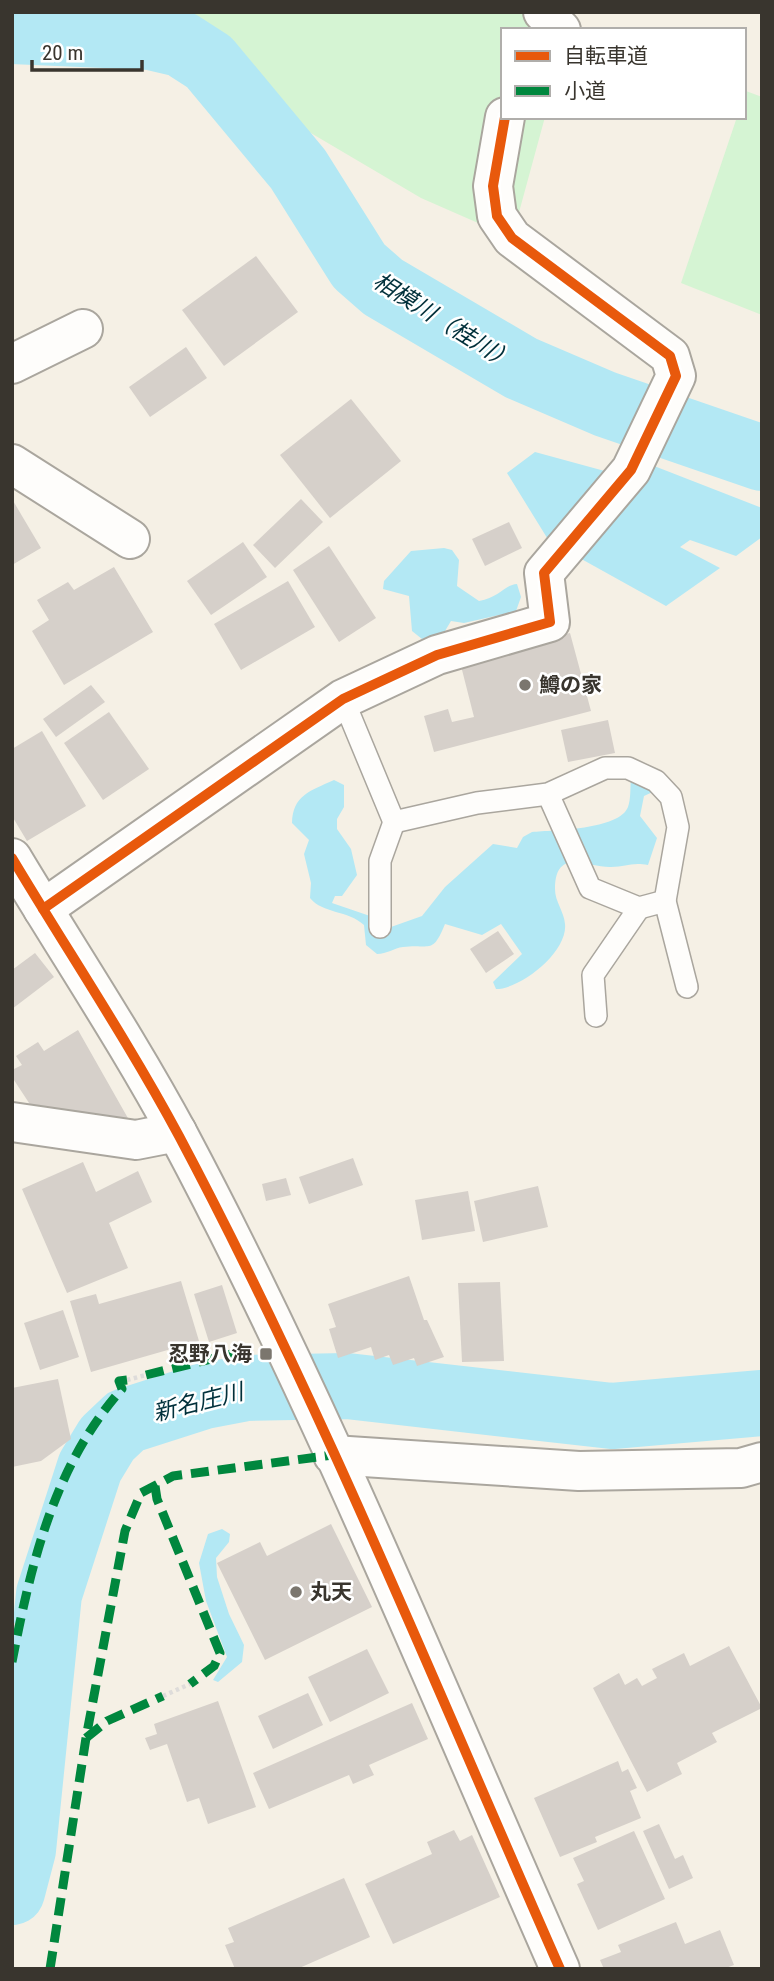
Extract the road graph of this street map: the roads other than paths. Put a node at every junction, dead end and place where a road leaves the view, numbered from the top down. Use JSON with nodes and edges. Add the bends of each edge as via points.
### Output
{"nodes":[{"id":1,"x":543,"y":12,"type":"edge"},
{"id":2,"x":559,"y":28,"type":"edge"},
{"id":3,"x":505,"y":119,"type":"edge"},
{"id":4,"x":83,"y":329,"type":"dead end"},
{"id":5,"x":12,"y":364,"type":"edge"},
{"id":6,"x":12,"y":464,"type":"edge"},
{"id":7,"x":130,"y":539,"type":"dead end"},
{"id":8,"x":343,"y":699,"type":"junction"},
{"id":9,"x":548,"y":794,"type":"junction"},
{"id":10,"x":394,"y":822,"type":"junction"},
{"id":11,"x":12,"y":858,"type":"edge"},
{"id":12,"x":665,"y":901,"type":"junction"},
{"id":13,"x":639,"y":908,"type":"junction"},
{"id":14,"x":43,"y":909,"type":"junction"},
{"id":15,"x":380,"y":928,"type":"dead end"},
{"id":16,"x":687,"y":987,"type":"dead end"},
{"id":17,"x":596,"y":1016,"type":"dead end"},
{"id":18,"x":12,"y":1122,"type":"edge"},
{"id":19,"x":177,"y":1132,"type":"junction"},
{"id":20,"x":331,"y":1449,"type":"junction"},
{"id":21,"x":762,"y":1462,"type":"edge"},
{"id":22,"x":560,"y":1969,"type":"edge"}],
"edges":[{"from":1,"to":2,"type":"street"},
{"from":3,"to":8,"type":"street","via":[[493,186],[497,216],[512,238],[670,355],[676,376],[631,470],[544,573],[550,622],[437,655]]},
{"from":4,"to":5,"type":"street"},
{"from":6,"to":7,"type":"street"},
{"from":8,"to":10,"type":"lane"},
{"from":8,"to":14,"type":"street"},
{"from":9,"to":10,"type":"lane","via":[[477,803]]},
{"from":9,"to":12,"type":"lane","via":[[605,768],[628,768],[656,781],[671,797],[678,827]]},
{"from":9,"to":13,"type":"lane","via":[[590,888]]},
{"from":10,"to":15,"type":"lane","via":[[380,862]]},
{"from":11,"to":14,"type":"street"},
{"from":12,"to":13,"type":"lane"},
{"from":12,"to":16,"type":"lane"},
{"from":13,"to":17,"type":"lane","via":[[593,975]]},
{"from":14,"to":19,"type":"street"},
{"from":18,"to":19,"type":"street","via":[[136,1140]]},
{"from":19,"to":20,"type":"street"},
{"from":20,"to":21,"type":"street","via":[[579,1471],[741,1468]]},
{"from":20,"to":22,"type":"street"}]}
